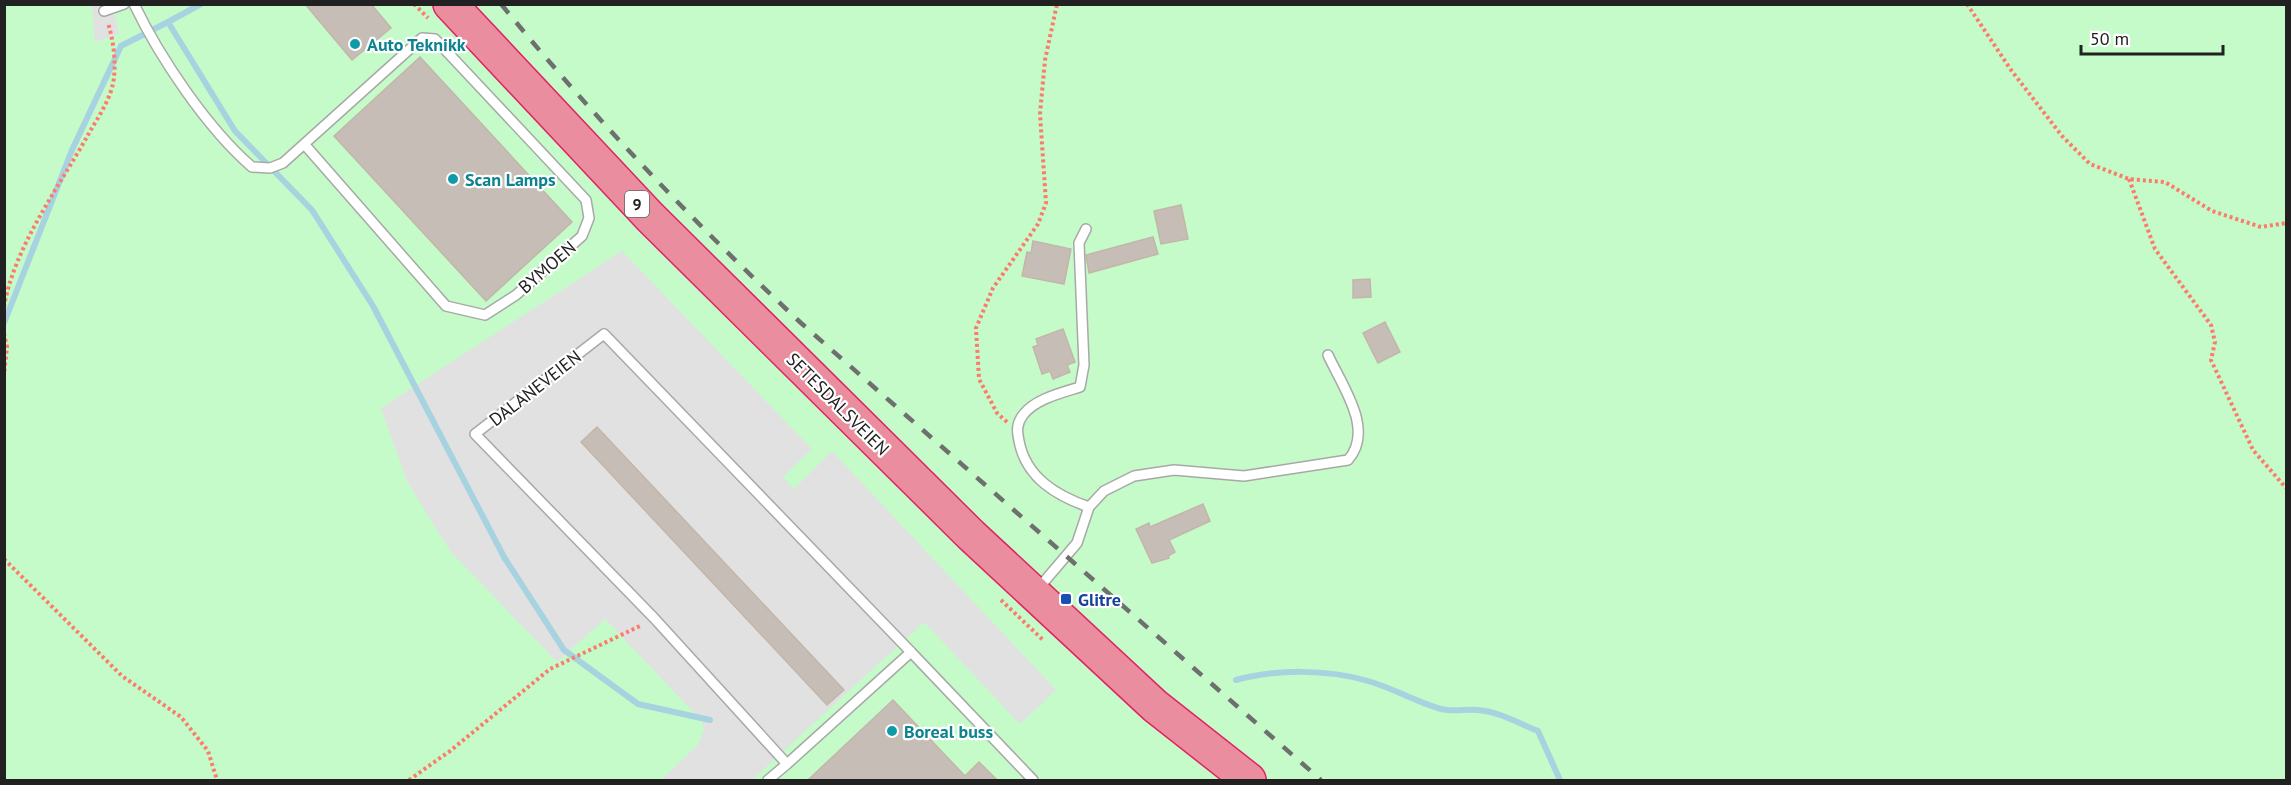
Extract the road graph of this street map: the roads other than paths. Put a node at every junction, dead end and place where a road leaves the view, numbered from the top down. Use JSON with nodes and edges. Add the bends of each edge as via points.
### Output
{"nodes":[{"id":1,"x":124,"y":4,"type":"edge"},
{"id":2,"x":134,"y":4,"type":"edge"},
{"id":3,"x":450,"y":4,"type":"edge"},
{"id":4,"x":104,"y":11,"type":"road end"},
{"id":5,"x":305,"y":145,"type":"junction"},
{"id":6,"x":1086,"y":229,"type":"dead end"},
{"id":7,"x":1328,"y":355,"type":"dead end"},
{"id":8,"x":1089,"y":507,"type":"junction"},
{"id":9,"x":1033,"y":594,"type":"junction"},
{"id":10,"x":911,"y":652,"type":"junction"},
{"id":11,"x":786,"y":764,"type":"junction"},
{"id":12,"x":768,"y":780,"type":"edge"},
{"id":13,"x":1034,"y":780,"type":"edge"},
{"id":14,"x":1249,"y":780,"type":"edge"}],
"edges":[{"from":1,"to":4,"type":"lane"},
{"from":2,"to":5,"type":"lane","name":"BYMOEN","via":[[174,72],[223,137],[252,167],[276,166]]},
{"from":3,"to":9,"type":"highway","name":"SETESDALSVEIEN","number":"9","via":[[650,217]]},
{"from":5,"to":5,"type":"lane","name":"BYMOEN","via":[[446,306],[485,315],[516,295],[582,236],[589,218],[586,200],[435,39],[422,38]]},
{"from":6,"to":8,"type":"lane","via":[[1080,243],[1084,365],[1080,387],[1035,404],[1022,416],[1017,430],[1023,457],[1037,478],[1065,499]]},
{"from":7,"to":8,"type":"lane","via":[[1358,421],[1360,436],[1356,451],[1348,460],[1244,476],[1154,471],[1115,484]]},
{"from":8,"to":9,"type":"lane","via":[[1077,543]]},
{"from":9,"to":14,"type":"highway","name":"SETESDALSVEIEN","number":"9","via":[[1155,706]]},
{"from":10,"to":11,"type":"lane"},
{"from":10,"to":11,"type":"lane","name":"DALANEVEIEN","via":[[604,334],[475,434],[654,618]]},
{"from":10,"to":13,"type":"lane","name":"DALANEVEIEN"},
{"from":11,"to":12,"type":"lane"}]}
